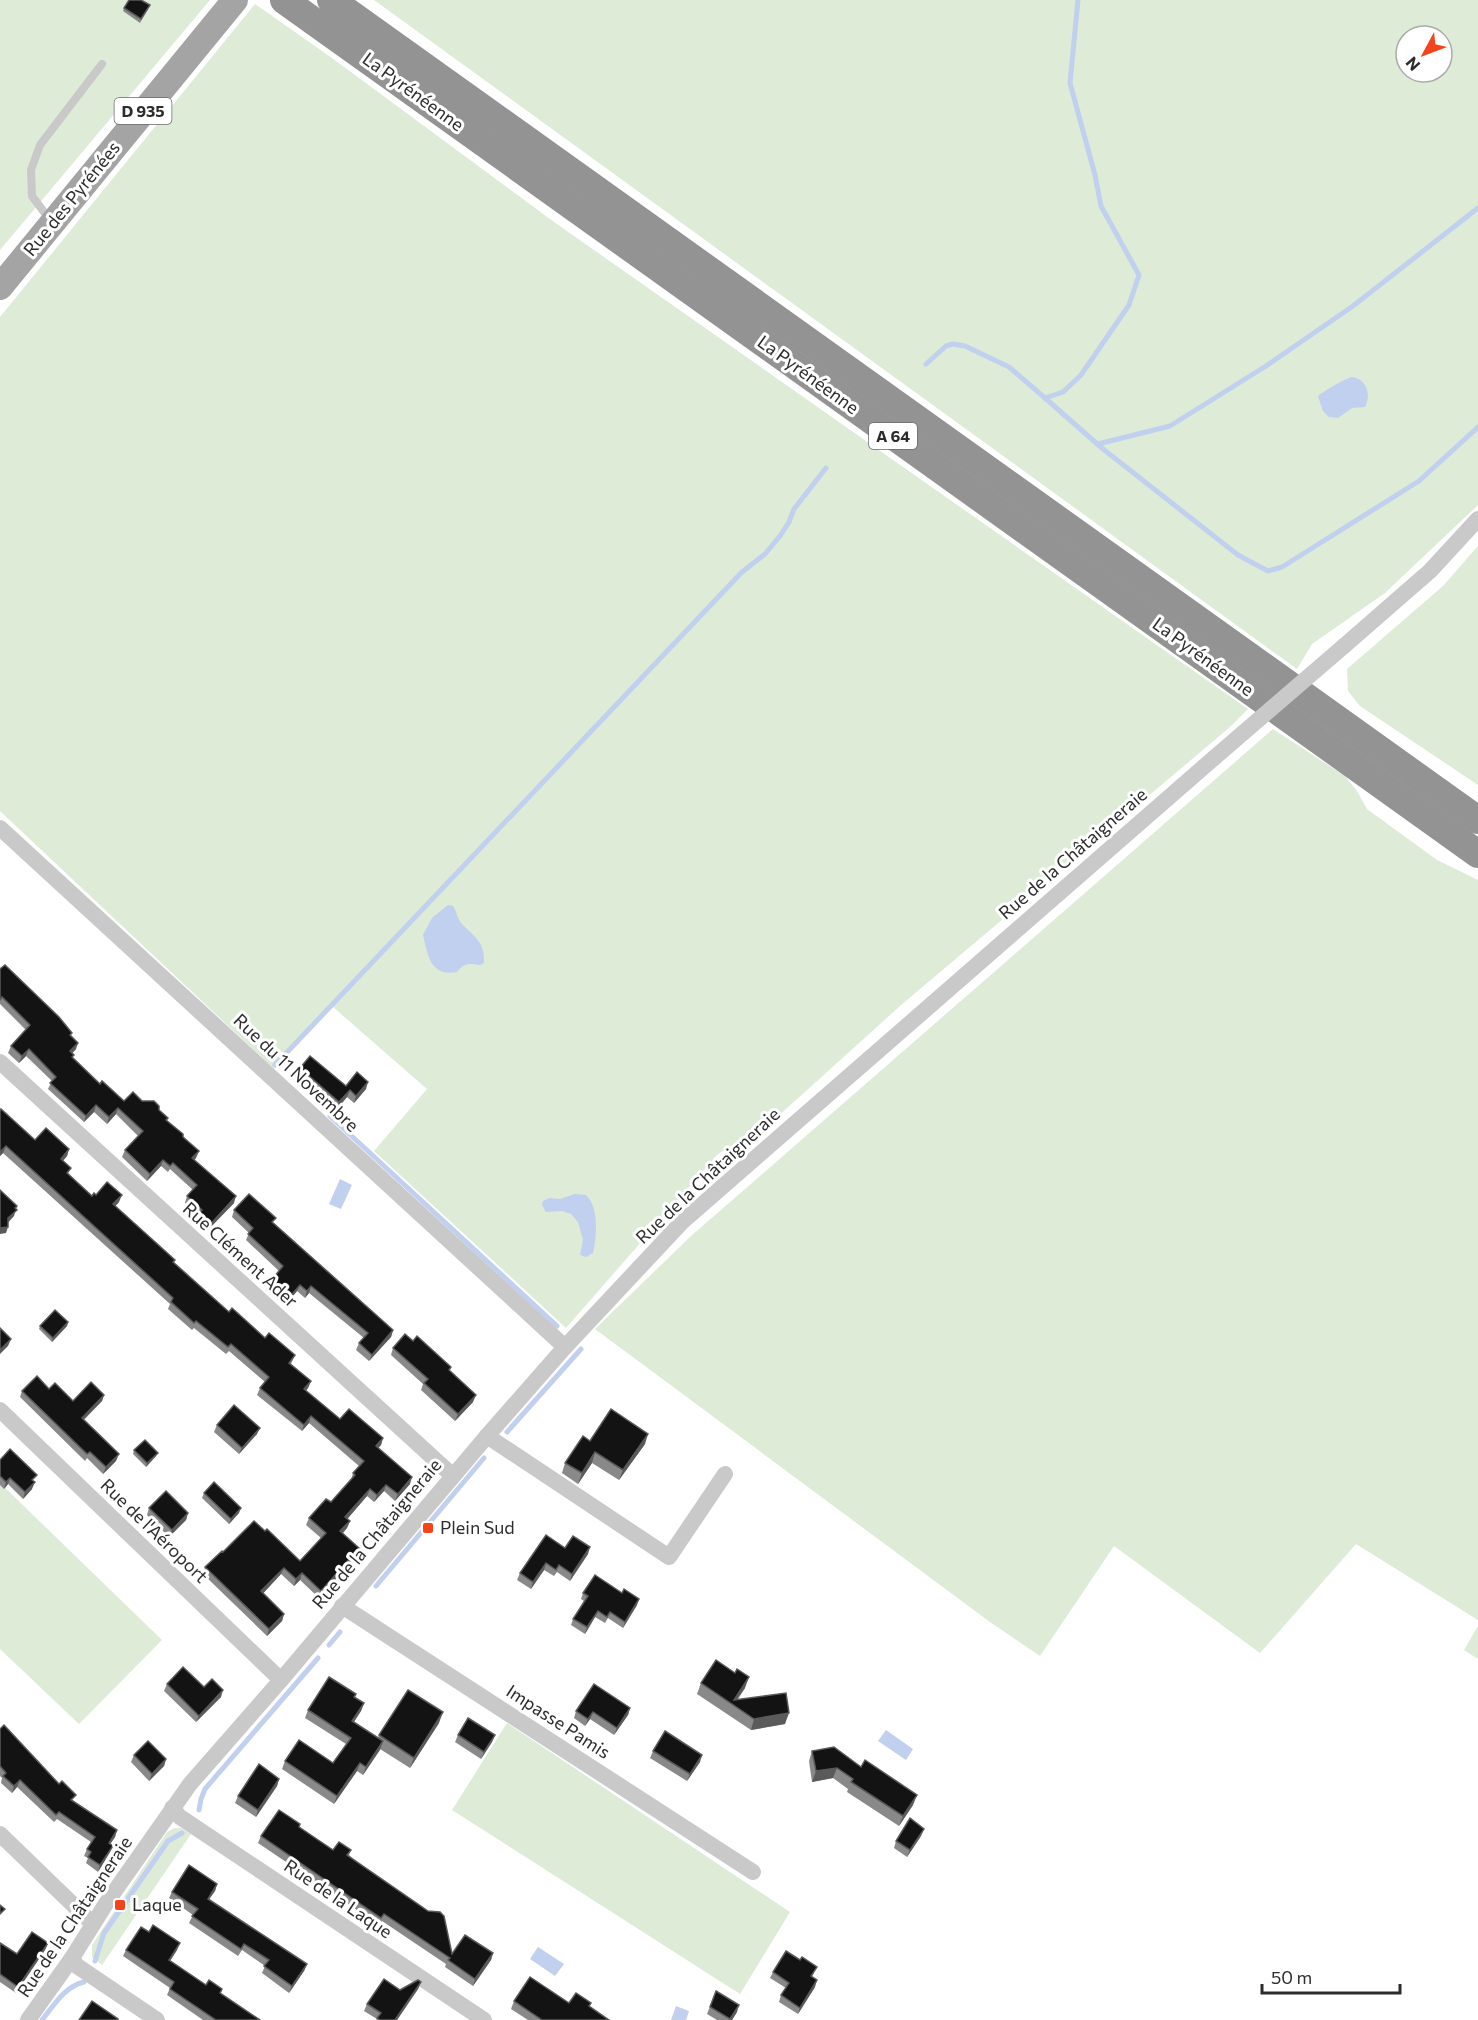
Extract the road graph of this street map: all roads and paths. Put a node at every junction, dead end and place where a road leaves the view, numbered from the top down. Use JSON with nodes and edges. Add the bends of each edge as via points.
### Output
{"nodes":[{"id":1,"x":235,"y":0,"type":"edge"},
{"id":2,"x":284,"y":0,"type":"edge"},
{"id":3,"x":331,"y":0,"type":"edge"},
{"id":4,"x":102,"y":64,"type":"dead end"},
{"id":5,"x":52,"y":222,"type":"junction"},
{"id":6,"x":0,"y":287,"type":"edge"},
{"id":7,"x":1478,"y":519,"type":"edge"},
{"id":8,"x":1478,"y":820,"type":"edge"},
{"id":9,"x":0,"y":828,"type":"edge"},
{"id":10,"x":1478,"y":854,"type":"edge"},
{"id":11,"x":0,"y":1062,"type":"edge"},
{"id":12,"x":565,"y":1347,"type":"junction"},
{"id":13,"x":0,"y":1410,"type":"edge"},
{"id":14,"x":487,"y":1437,"type":"junction"},
{"id":15,"x":724,"y":1474,"type":"dead end"},
{"id":16,"x":453,"y":1476,"type":"junction"},
{"id":17,"x":342,"y":1606,"type":"junction"},
{"id":18,"x":281,"y":1680,"type":"junction"},
{"id":19,"x":172,"y":1808,"type":"junction"},
{"id":20,"x":0,"y":1834,"type":"edge"},
{"id":21,"x":753,"y":1872,"type":"dead end"},
{"id":22,"x":93,"y":1924,"type":"junction"},
{"id":23,"x":72,"y":1958,"type":"junction"},
{"id":24,"x":28,"y":2020,"type":"edge"},
{"id":25,"x":157,"y":2020,"type":"edge"},
{"id":26,"x":484,"y":2020,"type":"edge"}],
"edges":[{"from":1,"to":5,"type":"main road","name":"Rue des Pyrénées","number":"D 935"},
{"from":2,"to":10,"type":"highway","name":"La Pyrénéenne","number":"A 64"},
{"from":3,"to":8,"type":"highway","name":"La Pyrénéenne","number":"A 64"},
{"from":4,"to":5,"type":"lane","via":[[40,145],[31,170],[32,196]]},
{"from":5,"to":6,"type":"main road","name":"Rue des Pyrénées","number":"D 935"},
{"from":7,"to":12,"type":"street","name":"Rue de la Châtaigneraie","bridge":true,"via":[[1430,571],[682,1222]]},
{"from":9,"to":12,"type":"street","name":"Rue du 11 Novembre"},
{"from":11,"to":16,"type":"street","name":"Rue Clément Ader"},
{"from":12,"to":14,"type":"street","name":"Rue de la Châtaigneraie"},
{"from":13,"to":18,"type":"street","name":"Rue de l'Aéroport"},
{"from":14,"to":15,"type":"street","via":[[669,1557]]},
{"from":14,"to":16,"type":"street","name":"Rue de la Châtaigneraie"},
{"from":16,"to":17,"type":"street","name":"Rue de la Châtaigneraie"},
{"from":17,"to":18,"type":"street","name":"Rue de la Châtaigneraie"},
{"from":17,"to":21,"type":"street","name":"Impasse Pamis"},
{"from":18,"to":19,"type":"street","name":"Rue de la Châtaigneraie"},
{"from":19,"to":22,"type":"street","name":"Rue de la Châtaigneraie"},
{"from":19,"to":26,"type":"street","name":"Rue de la Laque"},
{"from":20,"to":22,"type":"street"},
{"from":22,"to":23,"type":"street","name":"Rue de la Châtaigneraie"},
{"from":23,"to":24,"type":"street","name":"Rue de la Châtaigneraie"},
{"from":23,"to":25,"type":"street","via":[[77,1966]]}]}
